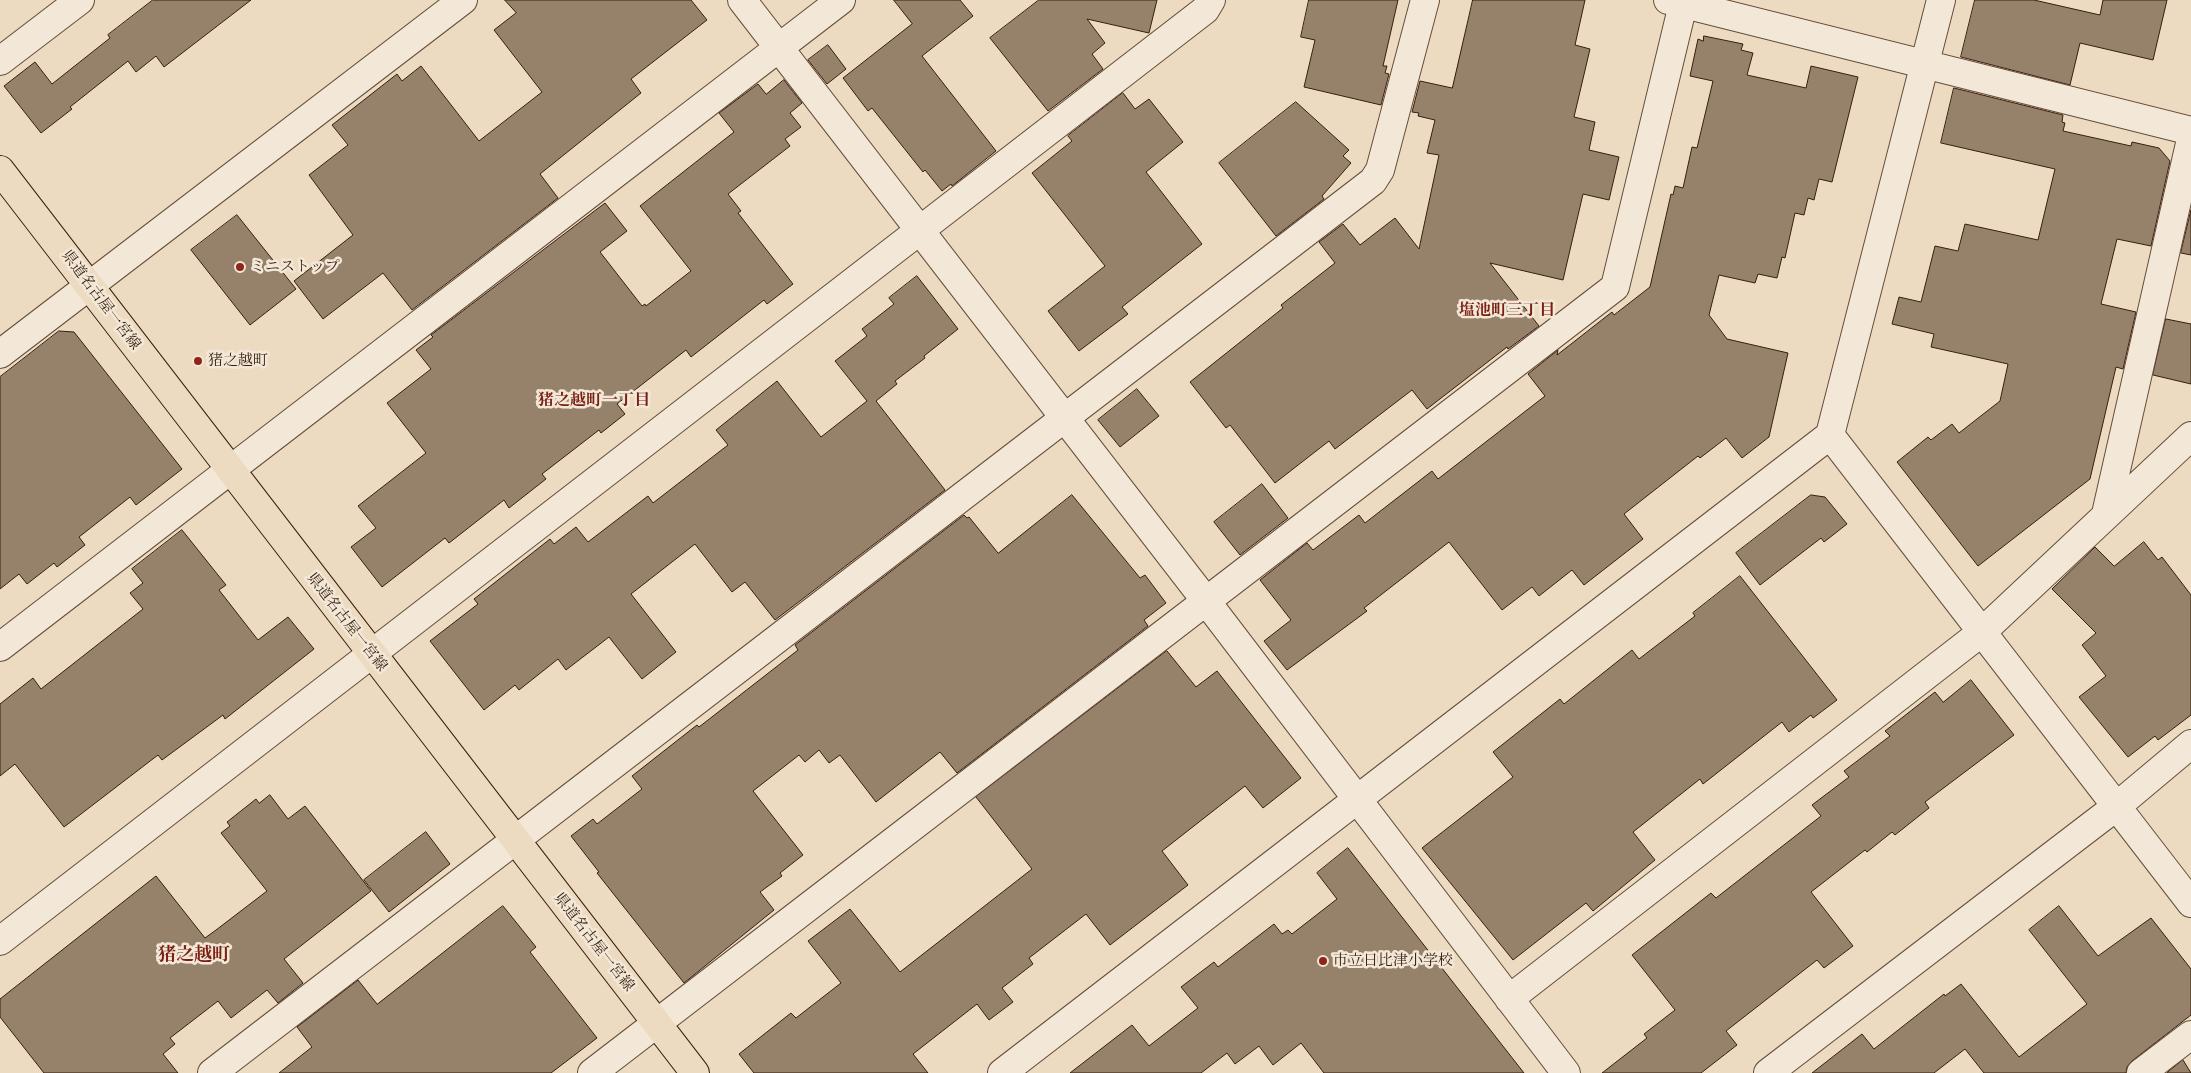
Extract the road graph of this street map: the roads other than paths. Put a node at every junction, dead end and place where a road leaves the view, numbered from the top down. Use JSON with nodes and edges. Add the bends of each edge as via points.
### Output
{"nodes":[{"id":1,"x":80,"y":0,"type":"edge"},
{"id":2,"x":463,"y":0,"type":"edge"},
{"id":3,"x":742,"y":0,"type":"edge"},
{"id":4,"x":841,"y":0,"type":"edge"},
{"id":5,"x":1211,"y":0,"type":"edge"},
{"id":6,"x":1425,"y":0,"type":"edge"},
{"id":7,"x":1941,"y":0,"type":"edge"},
{"id":8,"x":1678,"y":1,"type":"edge"},
{"id":9,"x":779,"y":48,"type":"junction"},
{"id":10,"x":0,"y":61,"type":"edge"},
{"id":11,"x":1925,"y":64,"type":"junction"},
{"id":12,"x":2191,"y":131,"type":"edge"},
{"id":13,"x":2191,"y":139,"type":"edge"},
{"id":14,"x":0,"y":170,"type":"edge"},
{"id":15,"x":920,"y":232,"type":"junction"},
{"id":16,"x":89,"y":285,"type":"junction"},
{"id":17,"x":0,"y":354,"type":"edge"},
{"id":18,"x":1064,"y":418,"type":"junction"},
{"id":19,"x":1830,"y":436,"type":"junction"},
{"id":20,"x":2191,"y":436,"type":"edge"},
{"id":21,"x":231,"y":470,"type":"junction"},
{"id":22,"x":2106,"y":514,"type":"junction"},
{"id":23,"x":1206,"y":602,"type":"junction"},
{"id":24,"x":1982,"y":632,"type":"junction"},
{"id":25,"x":0,"y":647,"type":"edge"},
{"id":26,"x":372,"y":654,"type":"junction"},
{"id":27,"x":2191,"y":744,"type":"edge"},
{"id":28,"x":1357,"y":800,"type":"junction"},
{"id":29,"x":2116,"y":806,"type":"junction"},
{"id":30,"x":515,"y":840,"type":"junction"},
{"id":31,"x":2191,"y":903,"type":"edge"},
{"id":32,"x":0,"y":941,"type":"edge"},
{"id":33,"x":1509,"y":999,"type":"junction"},
{"id":34,"x":657,"y":1023,"type":"junction"},
{"id":35,"x":2191,"y":1036,"type":"edge"},
{"id":36,"x":212,"y":1073,"type":"edge"},
{"id":37,"x":592,"y":1073,"type":"edge"},
{"id":38,"x":695,"y":1073,"type":"edge"},
{"id":39,"x":1002,"y":1073,"type":"edge"},
{"id":40,"x":1566,"y":1073,"type":"edge"},
{"id":41,"x":1768,"y":1073,"type":"edge"},
{"id":42,"x":2141,"y":1073,"type":"edge"}],
"edges":[{"from":1,"to":10,"type":"street"},
{"from":2,"to":16,"type":"street"},
{"from":3,"to":9,"type":"street"},
{"from":4,"to":9,"type":"street"},
{"from":5,"to":15,"type":"street","via":[[1205,10]]},
{"from":6,"to":18,"type":"street","via":[[1380,170],[1373,181]]},
{"from":7,"to":11,"type":"street"},
{"from":8,"to":11,"type":"street"},
{"from":8,"to":23,"type":"street","via":[[1615,287]]},
{"from":9,"to":15,"type":"street"},
{"from":9,"to":21,"type":"street"},
{"from":11,"to":12,"type":"street"},
{"from":11,"to":19,"type":"street"},
{"from":13,"to":22,"type":"street"},
{"from":14,"to":16,"type":"main road","name":"県道名古屋一宮線"},
{"from":15,"to":18,"type":"street"},
{"from":15,"to":26,"type":"street"},
{"from":16,"to":17,"type":"street"},
{"from":16,"to":21,"type":"main road","name":"県道名古屋一宮線"},
{"from":18,"to":23,"type":"street"},
{"from":18,"to":30,"type":"street"},
{"from":19,"to":24,"type":"street"},
{"from":19,"to":28,"type":"street"},
{"from":20,"to":22,"type":"street"},
{"from":21,"to":25,"type":"street"},
{"from":21,"to":26,"type":"main road","name":"県道名古屋一宮線"},
{"from":22,"to":24,"type":"street"},
{"from":23,"to":28,"type":"street"},
{"from":23,"to":34,"type":"street"},
{"from":24,"to":29,"type":"street"},
{"from":24,"to":33,"type":"street"},
{"from":26,"to":30,"type":"main road","name":"県道名古屋一宮線"},
{"from":26,"to":32,"type":"street"},
{"from":27,"to":29,"type":"street"},
{"from":28,"to":33,"type":"street"},
{"from":28,"to":39,"type":"street"},
{"from":29,"to":31,"type":"street"},
{"from":29,"to":41,"type":"street"},
{"from":30,"to":34,"type":"main road","name":"県道名古屋一宮線"},
{"from":30,"to":36,"type":"street"},
{"from":33,"to":40,"type":"street"},
{"from":34,"to":37,"type":"street"},
{"from":34,"to":38,"type":"main road","name":"県道名古屋一宮線"},
{"from":35,"to":42,"type":"street"}]}
